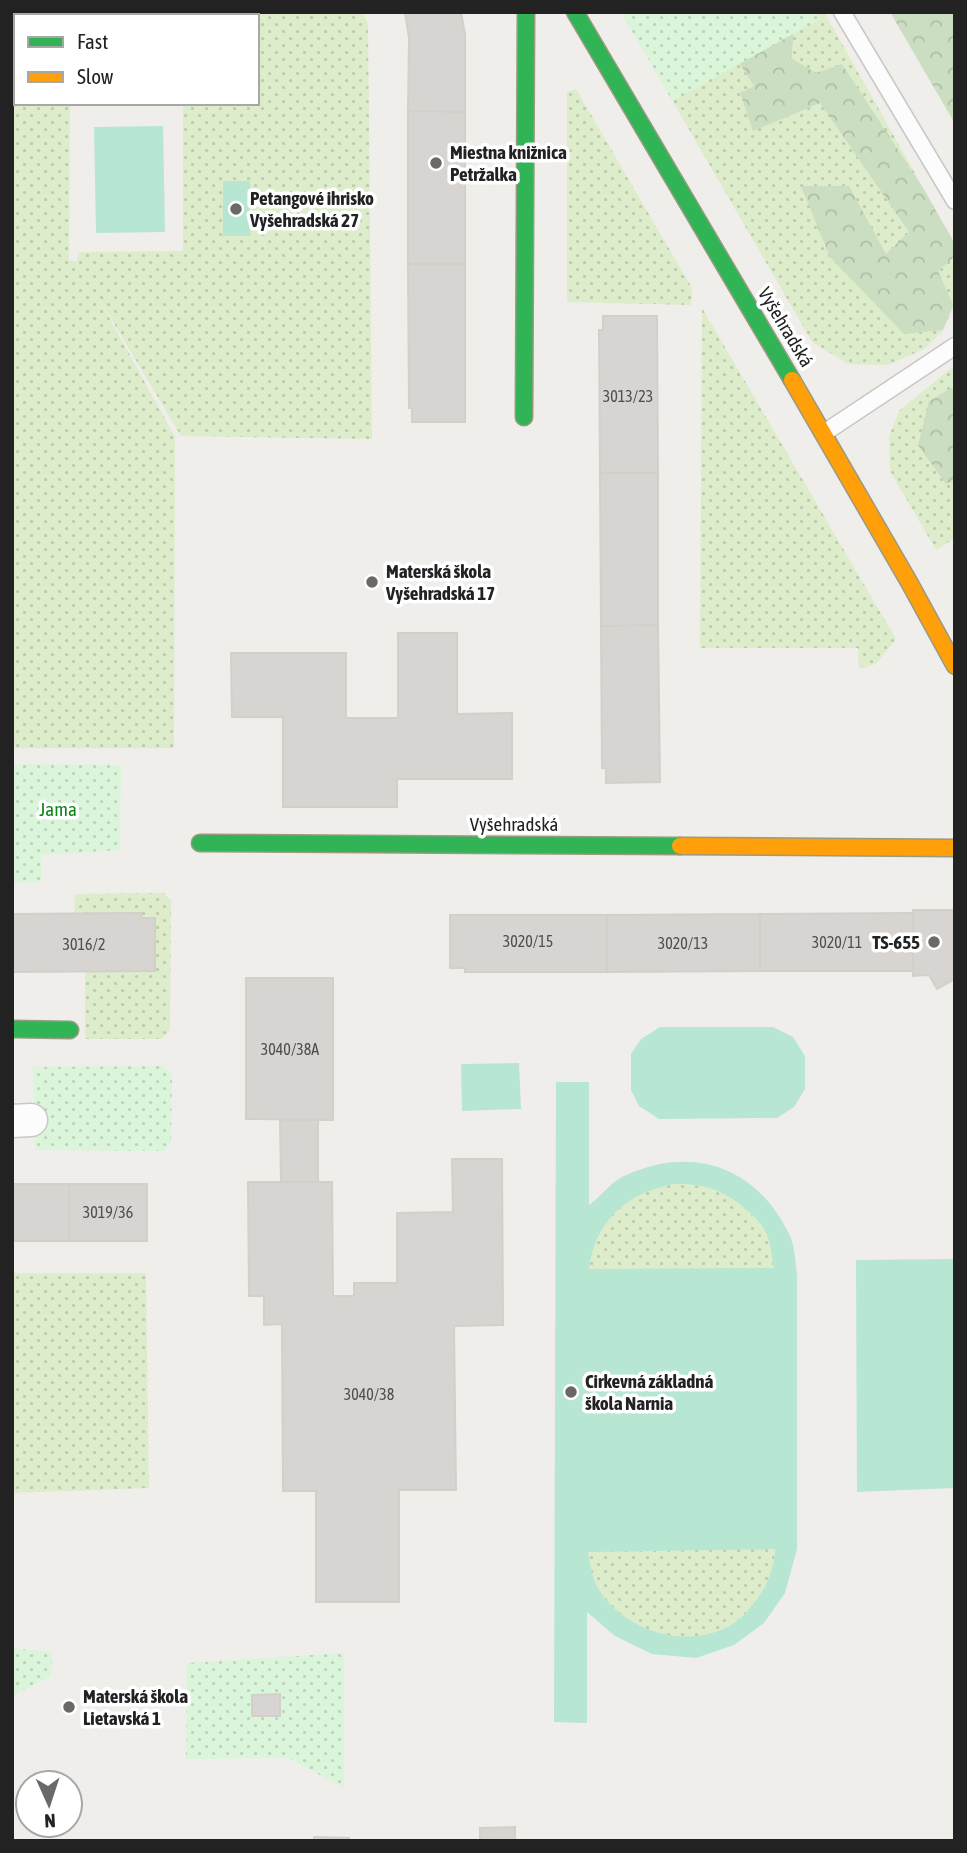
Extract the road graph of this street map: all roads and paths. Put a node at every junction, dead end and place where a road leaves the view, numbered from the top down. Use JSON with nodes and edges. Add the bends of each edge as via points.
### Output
{"nodes":[{"id":1,"x":526,"y":12,"type":"edge"},
{"id":2,"x":575,"y":12,"type":"edge"},
{"id":3,"x":842,"y":12,"type":"edge"},
{"id":4,"x":955,"y":201,"type":"edge"},
{"id":5,"x":955,"y":346,"type":"edge"},
{"id":6,"x":524,"y":416,"type":"dead end"},
{"id":7,"x":824,"y":433,"type":"junction"},
{"id":8,"x":955,"y":666,"type":"edge"},
{"id":9,"x":200,"y":843,"type":"dead end"},
{"id":10,"x":955,"y":848,"type":"edge"},
{"id":11,"x":12,"y":1030,"type":"edge"},
{"id":12,"x":70,"y":1030,"type":"dead end"}],
"edges":[{"from":1,"to":6,"type":"street"},
{"from":2,"to":7,"type":"street","name":"Vyšehradská"},
{"from":3,"to":4,"type":"lane"},
{"from":5,"to":7,"type":"lane"},
{"from":7,"to":8,"type":"street","name":"Vyšehradská"},
{"from":9,"to":10,"type":"street","name":"Vyšehradská"},
{"from":11,"to":12,"type":"street"}]}
